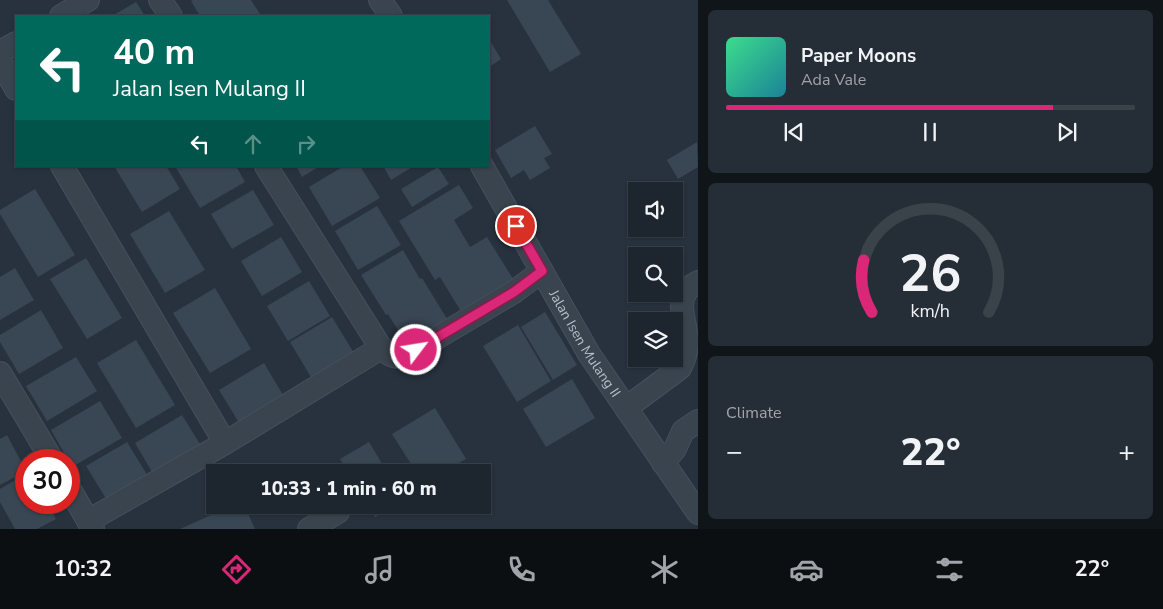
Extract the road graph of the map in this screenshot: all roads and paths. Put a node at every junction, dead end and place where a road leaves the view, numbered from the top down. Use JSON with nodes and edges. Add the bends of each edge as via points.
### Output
{"nodes":[{"id":1,"x":88,"y":0,"type":"edge"},
{"id":2,"x":160,"y":0,"type":"edge"},
{"id":3,"x":380,"y":0,"type":"edge"},
{"id":4,"x":62,"y":15,"type":"edge"},
{"id":5,"x":170,"y":15,"type":"edge"},
{"id":6,"x":390,"y":15,"type":"edge"},
{"id":7,"x":15,"y":44,"type":"edge"},
{"id":8,"x":0,"y":52,"type":"edge"},
{"id":9,"x":0,"y":61,"type":"edge"},
{"id":10,"x":15,"y":87,"type":"edge"},
{"id":11,"x":63,"y":167,"type":"edge"},
{"id":12,"x":267,"y":167,"type":"edge"},
{"id":13,"x":483,"y":167,"type":"edge"},
{"id":14,"x":542,"y":271,"type":"junction"},
{"id":15,"x":698,"y":282,"type":"edge"},
{"id":16,"x":382,"y":348,"type":"junction"},
{"id":17,"x":0,"y":372,"type":"edge"},
{"id":18,"x":626,"y":408,"type":"junction"},
{"id":19,"x":698,"y":421,"type":"edge"},
{"id":20,"x":224,"y":443,"type":"junction"},
{"id":21,"x":46,"y":449,"type":"edge"},
{"id":22,"x":663,"y":462,"type":"junction"},
{"id":23,"x":80,"y":506,"type":"edge"},
{"id":24,"x":698,"y":513,"type":"edge"},
{"id":25,"x":335,"y":514,"type":"edge"},
{"id":26,"x":91,"y":525,"type":"edge"},
{"id":27,"x":309,"y":529,"type":"edge"}],
"edges":[{"from":1,"to":4,"type":"street"},
{"from":2,"to":5,"type":"street"},
{"from":3,"to":6,"type":"street"},
{"from":7,"to":8,"type":"street"},
{"from":9,"to":10,"type":"street"},
{"from":11,"to":20,"type":"street"},
{"from":12,"to":16,"type":"street"},
{"from":13,"to":14,"type":"street","name":"Jalan Isen Mulang II"},
{"from":14,"to":16,"type":"street","via":[[514,292],[406,356],[390,356]]},
{"from":14,"to":18,"type":"street","name":"Jalan Isen Mulang II","via":[[589,354]]},
{"from":15,"to":18,"type":"street","via":[[686,291],[683,301],[690,342],[685,361]]},
{"from":16,"to":20,"type":"street"},
{"from":17,"to":21,"type":"street"},
{"from":18,"to":22,"type":"street","name":"Jalan Isen Mulang II"},
{"from":19,"to":22,"type":"street","via":[[683,431],[675,449]]},
{"from":20,"to":26,"type":"street"},
{"from":22,"to":24,"type":"street","name":"Jalan Isen Mulang II"},
{"from":23,"to":26,"type":"street"},
{"from":25,"to":27,"type":"street"}]}
